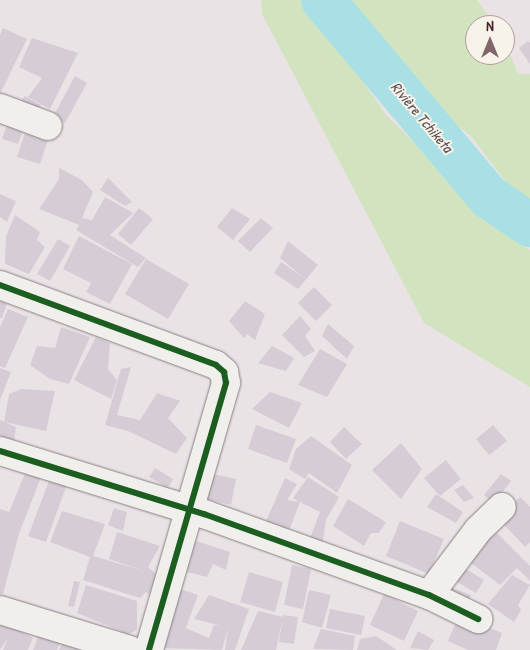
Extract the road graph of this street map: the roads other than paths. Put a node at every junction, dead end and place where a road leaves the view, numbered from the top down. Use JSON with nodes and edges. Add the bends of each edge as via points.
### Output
{"nodes":[{"id":1,"x":0,"y":108,"type":"edge"},
{"id":2,"x":48,"y":126,"type":"dead end"},
{"id":3,"x":0,"y":285,"type":"edge"},
{"id":4,"x":0,"y":451,"type":"edge"},
{"id":5,"x":502,"y":507,"type":"dead end"},
{"id":6,"x":190,"y":510,"type":"junction"},
{"id":7,"x":429,"y":595,"type":"junction"},
{"id":8,"x":0,"y":610,"type":"edge"},
{"id":9,"x":478,"y":619,"type":"dead end"},
{"id":10,"x":130,"y":650,"type":"edge"},
{"id":11,"x":149,"y":650,"type":"edge"}],
"edges":[{"from":1,"to":2,"type":"street"},
{"from":3,"to":6,"type":"street","via":[[216,365],[224,372],[226,383]]},
{"from":4,"to":6,"type":"street"},
{"from":5,"to":7,"type":"street","via":[[478,530]]},
{"from":6,"to":7,"type":"street"},
{"from":6,"to":11,"type":"street"},
{"from":7,"to":9,"type":"street"},
{"from":8,"to":10,"type":"street"}]}
